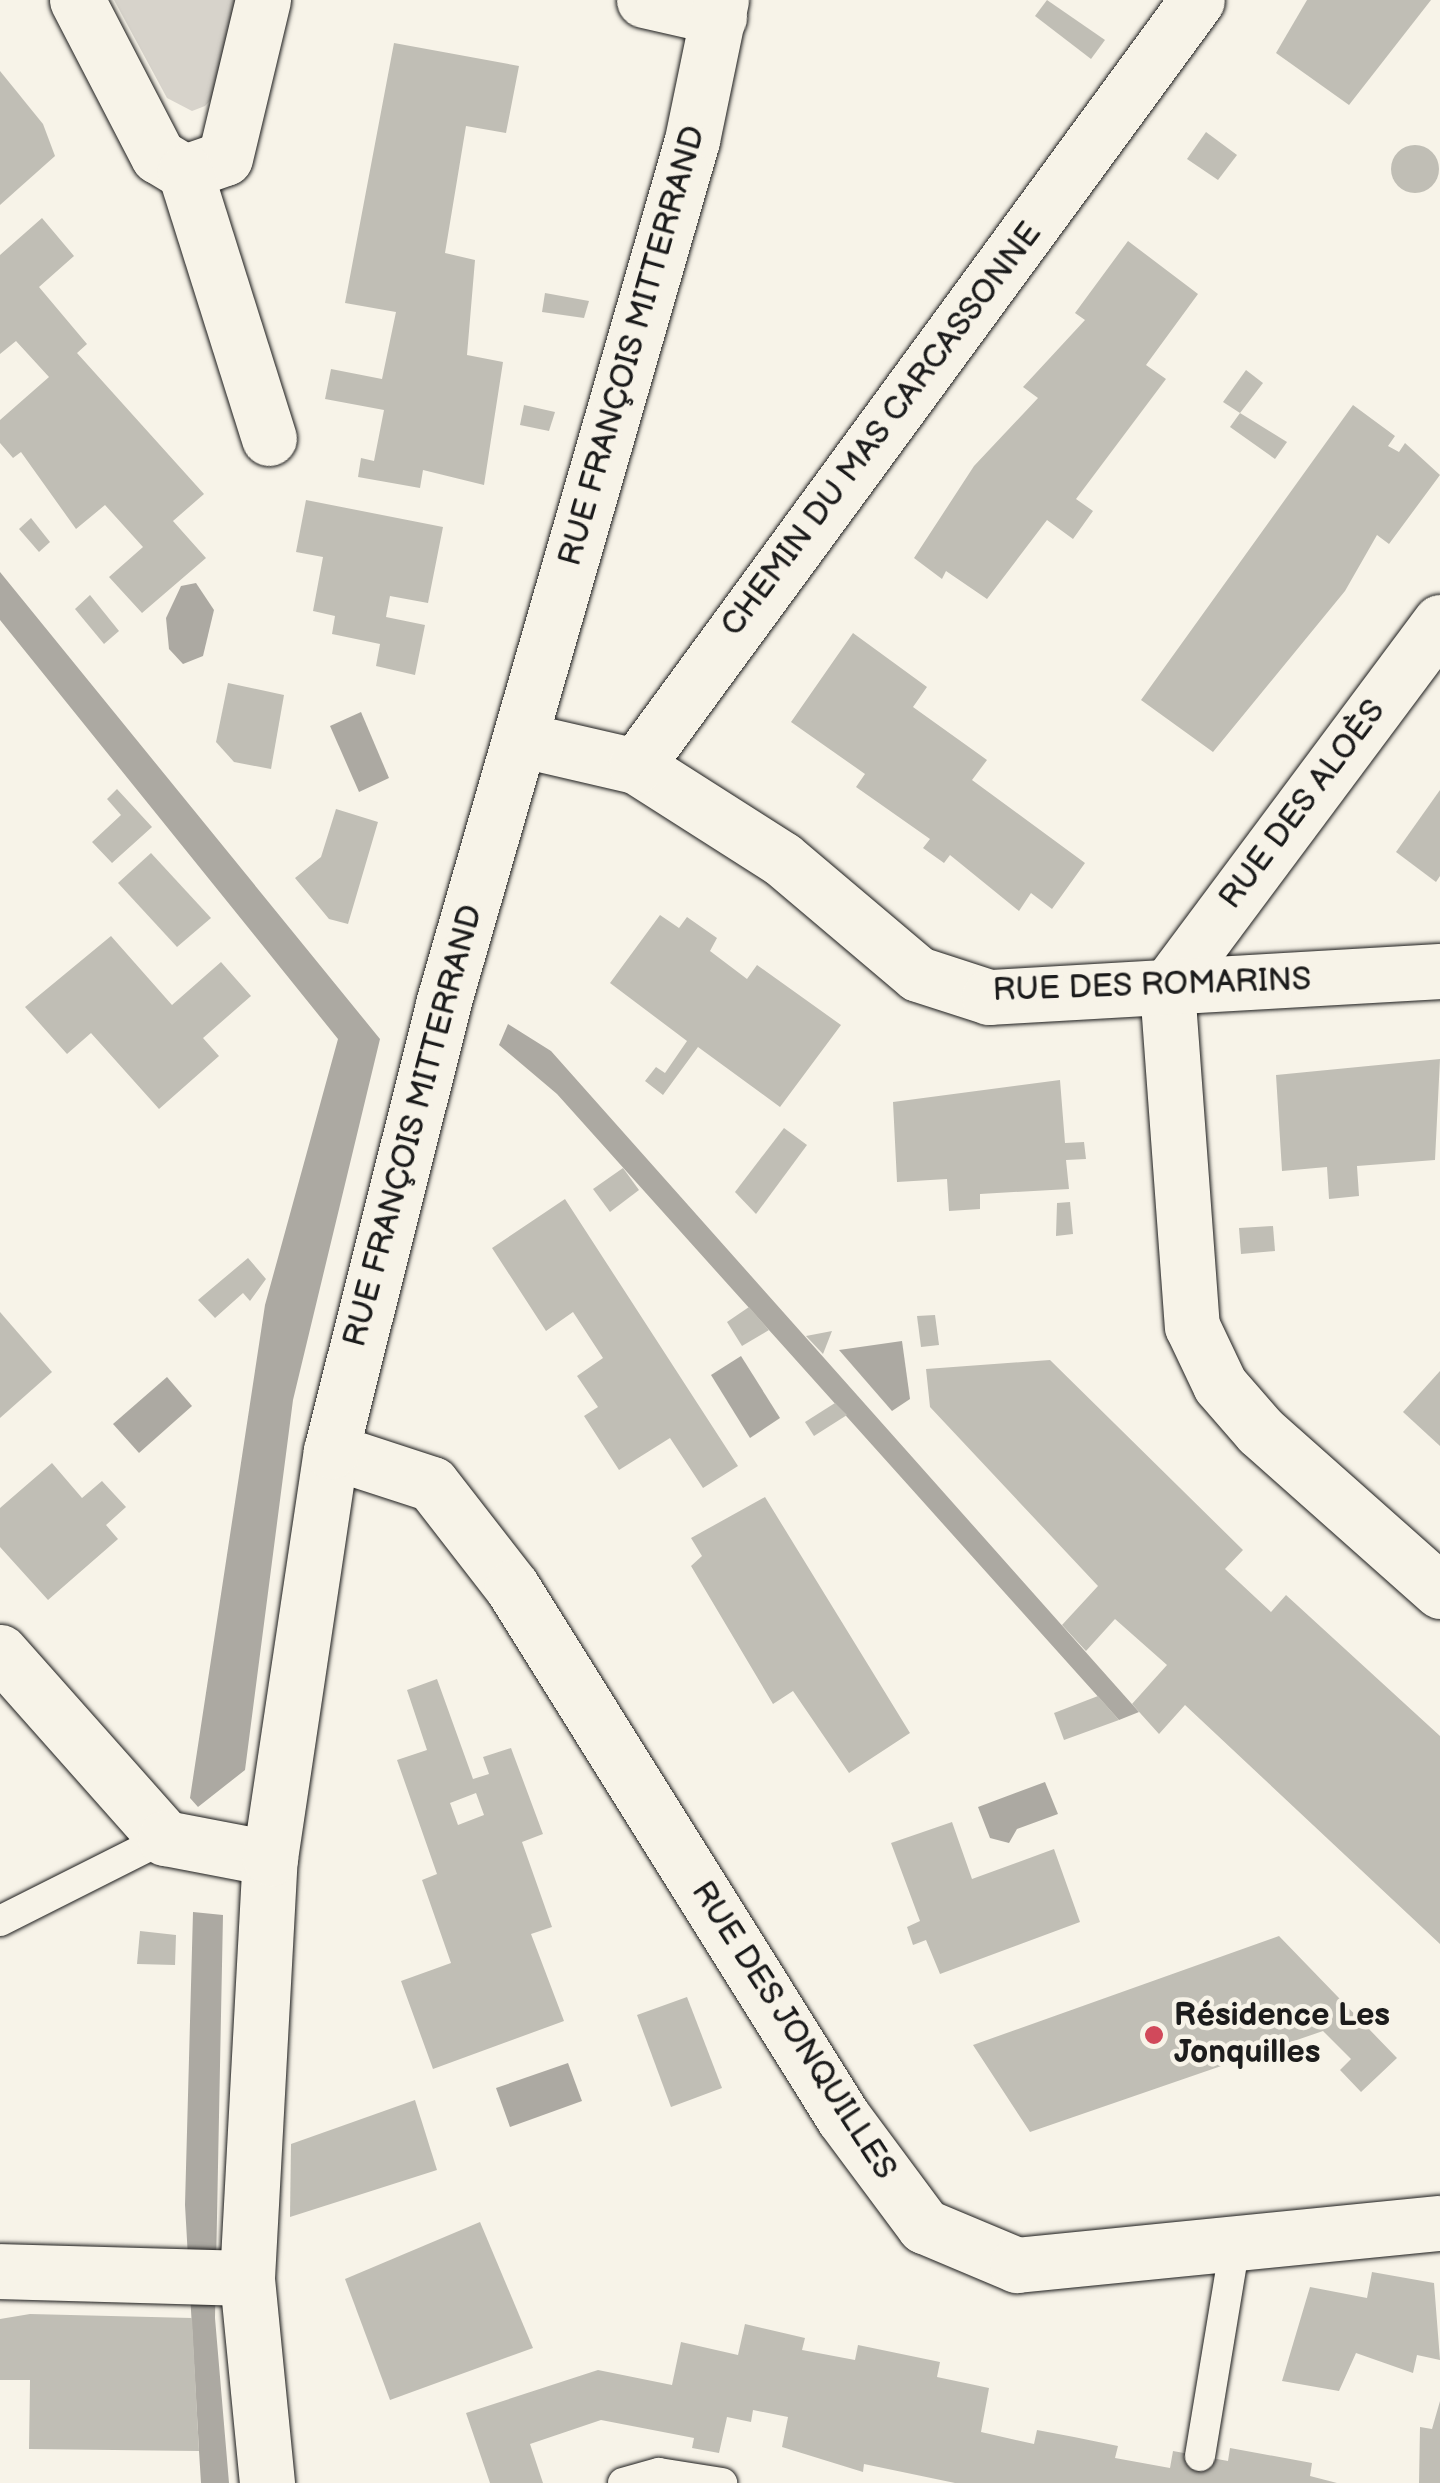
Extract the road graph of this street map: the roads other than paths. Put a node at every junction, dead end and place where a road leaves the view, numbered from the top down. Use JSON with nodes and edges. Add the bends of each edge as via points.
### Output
{"nodes":[{"id":1,"x":77,"y":0,"type":"edge"},
{"id":2,"x":264,"y":0,"type":"edge"},
{"id":3,"x":644,"y":0,"type":"edge"},
{"id":4,"x":1197,"y":0,"type":"edge"},
{"id":5,"x":720,"y":9,"type":"edge"},
{"id":6,"x":184,"y":172,"type":"junction"},
{"id":7,"x":269,"y":438,"type":"dead end"},
{"id":8,"x":1440,"y":622,"type":"edge"},
{"id":9,"x":523,"y":740,"type":"junction"},
{"id":10,"x":636,"y":766,"type":"junction"},
{"id":11,"x":1440,"y":971,"type":"edge"},
{"id":12,"x":1167,"y":988,"type":"junction"},
{"id":13,"x":331,"y":1451,"type":"junction"},
{"id":14,"x":1440,"y":1591,"type":"edge"},
{"id":15,"x":0,"y":1652,"type":"edge"},
{"id":16,"x":165,"y":1838,"type":"junction"},
{"id":17,"x":270,"y":1858,"type":"junction"},
{"id":18,"x":0,"y":1921,"type":"edge"},
{"id":19,"x":1440,"y":2223,"type":"edge"},
{"id":20,"x":1234,"y":2244,"type":"junction"},
{"id":21,"x":0,"y":2270,"type":"edge"},
{"id":22,"x":247,"y":2278,"type":"junction"},
{"id":23,"x":1200,"y":2456,"type":"dead end"},
{"id":24,"x":267,"y":2483,"type":"edge"},
{"id":25,"x":623,"y":2483,"type":"edge"},
{"id":26,"x":722,"y":2483,"type":"edge"}],
"edges":[{"from":1,"to":6,"type":"street","via":[[158,156]]},
{"from":2,"to":6,"type":"street","via":[[225,158]]},
{"from":3,"to":5,"type":"street"},
{"from":4,"to":10,"type":"street","name":"CHEMIN DU MAS CARCASSONNE"},
{"from":5,"to":9,"type":"street","name":"RUE FRANÇOIS MITTERRAND"},
{"from":6,"to":7,"type":"street"},
{"from":8,"to":12,"type":"street","name":"RUE DES ALOÈS"},
{"from":9,"to":10,"type":"street"},
{"from":9,"to":13,"type":"street","name":"RUE FRANÇOIS MITTERRAND","via":[[442,1004]]},
{"from":10,"to":12,"type":"street","name":"RUE DES ROMARINS","via":[[782,859],[918,974],[990,998]]},
{"from":11,"to":12,"type":"street","name":"RUE DES ROMARINS"},
{"from":12,"to":14,"type":"street","via":[[1192,1326],[1220,1386],[1260,1431]]},
{"from":13,"to":17,"type":"street","name":"RUE FRANÇOIS MITTERRAND"},
{"from":13,"to":20,"type":"street","name":"RUE DES JONQUILLES","via":[[432,1484],[512,1586],[843,2117],[924,2226],[1017,2265]]},
{"from":15,"to":16,"type":"street"},
{"from":16,"to":17,"type":"street"},
{"from":16,"to":18,"type":"lane"},
{"from":17,"to":22,"type":"street","name":"RUE FRANÇOIS MITTERRAND"},
{"from":19,"to":20,"type":"street","name":"RUE DES JONQUILLES"},
{"from":20,"to":23,"type":"lane"},
{"from":21,"to":22,"type":"street"},
{"from":22,"to":24,"type":"street","name":"RUE FRANÇOIS MITTERRAND"},
{"from":25,"to":26,"type":"lane","via":[[659,2473]]}]}
